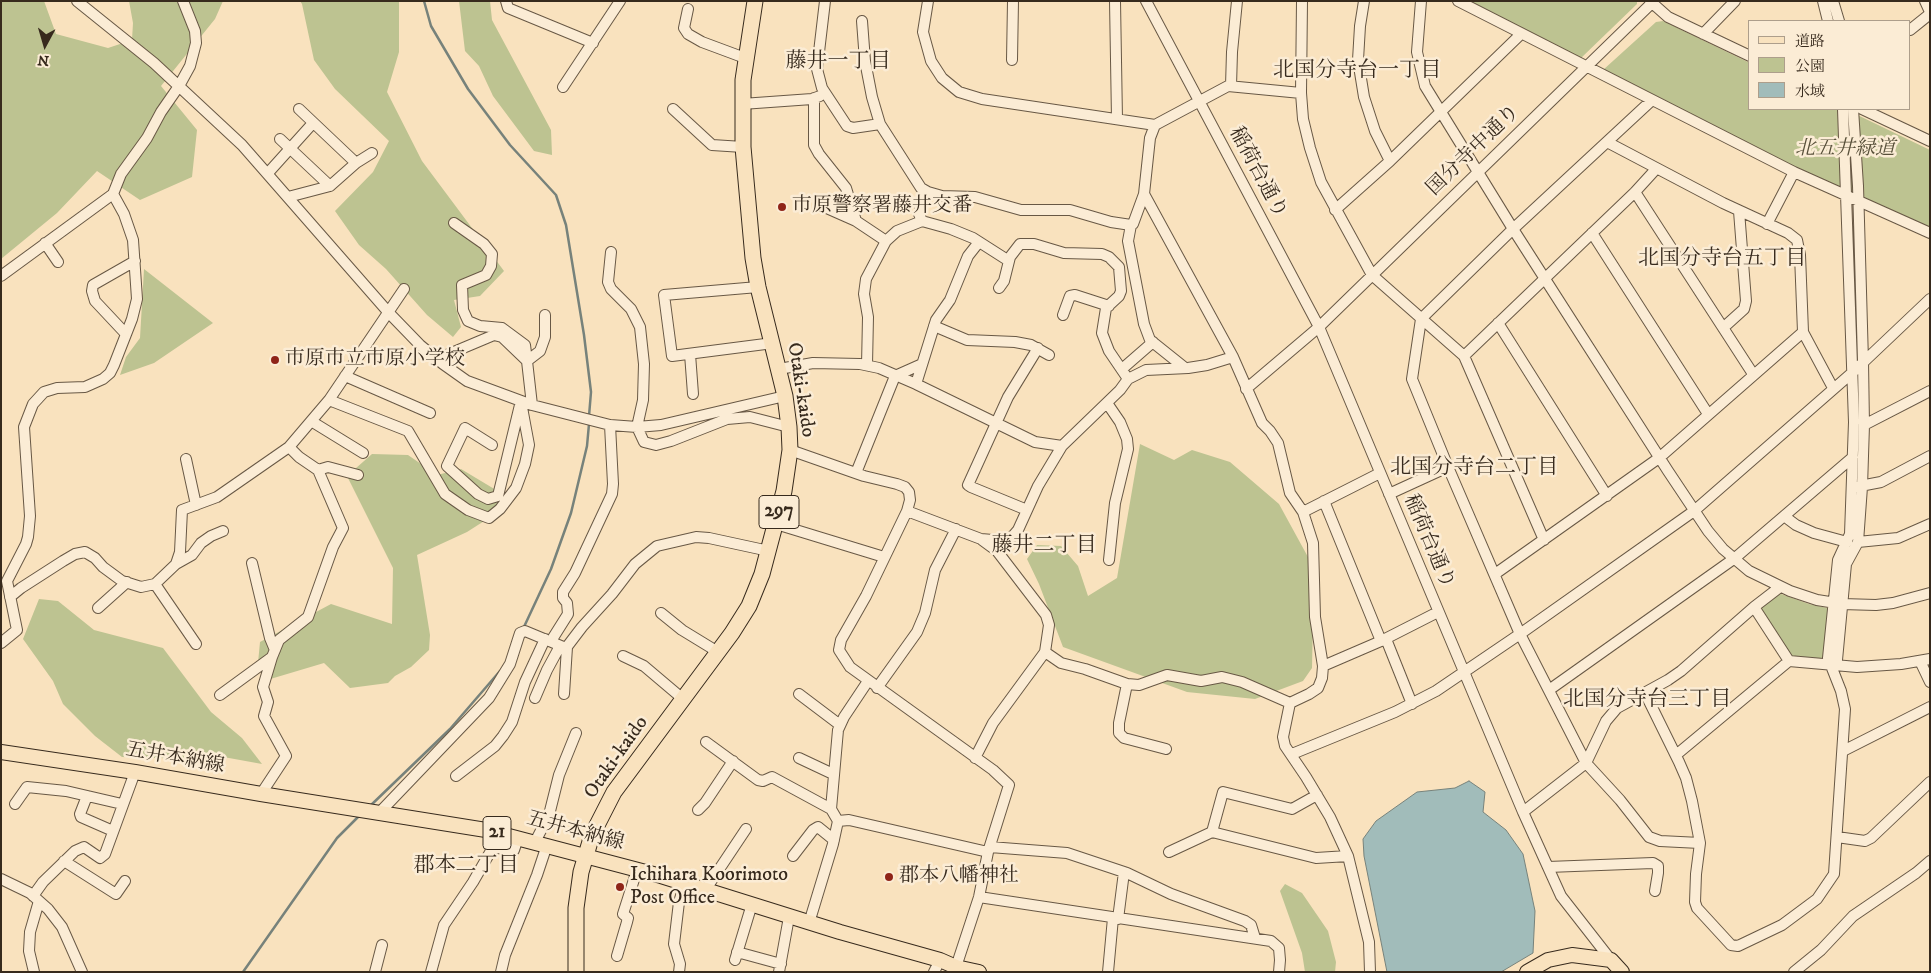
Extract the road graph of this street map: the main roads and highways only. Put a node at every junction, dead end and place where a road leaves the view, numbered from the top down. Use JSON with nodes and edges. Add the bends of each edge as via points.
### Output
{"nodes":[{"id":1,"x":755,"y":1,"type":"edge"},
{"id":2,"x":1,"y":752,"type":"edge"},
{"id":3,"x":585,"y":855,"type":"junction"},
{"id":4,"x":937,"y":966,"type":"edge"},
{"id":5,"x":975,"y":971,"type":"edge"},
{"id":6,"x":576,"y":972,"type":"edge"},
{"id":7,"x":1527,"y":972,"type":"edge"},
{"id":8,"x":1622,"y":972,"type":"edge"}],
"edges":[{"from":1,"to":3,"type":"highway","name":"Otaki-kaido","number":"297","via":[[745,58],[744,147],[758,287],[790,427],[784,491],[769,551],[749,606],[614,792]]},
{"from":2,"to":3,"type":"main road","name":"五井本納線","number":"21","via":[[486,830]]},
{"from":3,"to":4,"type":"main road","name":"五井本納線","number":"21","via":[[752,904]]},
{"from":3,"to":6,"type":"highway","name":"Otaki-kaido","number":"297","via":[[576,908]]},
{"from":4,"to":5,"type":"main road","name":"五井本納線","number":"21"},
{"from":7,"to":8,"type":"main road","via":[[1548,960],[1572,955],[1611,960]]}]}
